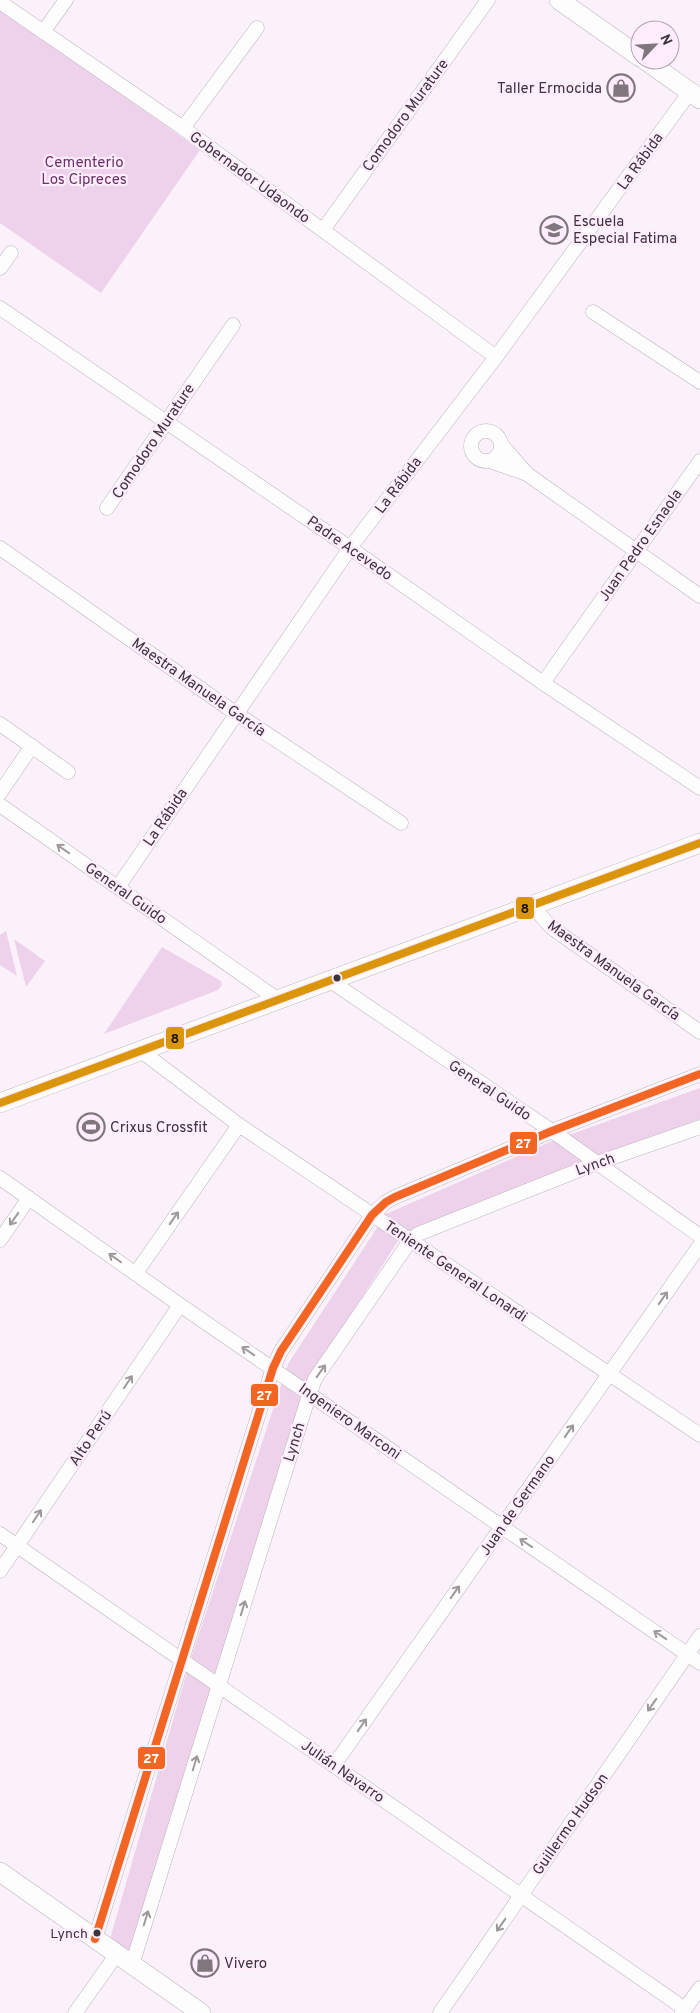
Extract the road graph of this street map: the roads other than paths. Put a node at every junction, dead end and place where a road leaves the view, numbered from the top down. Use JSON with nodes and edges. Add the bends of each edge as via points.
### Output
{"nodes":[{"id":1,"x":66,"y":0,"type":"edge"},
{"id":2,"x":488,"y":0,"type":"edge"},
{"id":3,"x":559,"y":0,"type":"edge"},
{"id":4,"x":0,"y":2,"type":"edge"},
{"id":5,"x":257,"y":28,"type":"dead end"},
{"id":6,"x":43,"y":32,"type":"junction"},
{"id":7,"x":630,"y":50,"type":"edge"},
{"id":8,"x":659,"y":70,"type":"edge"},
{"id":9,"x":695,"y":96,"type":"edge"},
{"id":10,"x":182,"y":128,"type":"junction"},
{"id":11,"x":323,"y":230,"type":"junction"},
{"id":12,"x":11,"y":253,"type":"dead end"},
{"id":13,"x":0,"y":268,"type":"edge"},
{"id":14,"x":0,"y":308,"type":"edge"},
{"id":15,"x":593,"y":312,"type":"dead end"},
{"id":16,"x":233,"y":325,"type":"dead end"},
{"id":17,"x":496,"y":357,"type":"junction"},
{"id":18,"x":700,"y":382,"type":"edge"},
{"id":19,"x":165,"y":421,"type":"junction"},
{"id":20,"x":501,"y":444,"type":"junction"},
{"id":21,"x":700,"y":461,"type":"edge"},
{"id":22,"x":490,"y":462,"type":"junction"},
{"id":23,"x":527,"y":474,"type":"junction"},
{"id":24,"x":107,"y":508,"type":"dead end"},
{"id":25,"x":0,"y":548,"type":"edge"},
{"id":26,"x":350,"y":548,"type":"junction"},
{"id":27,"x":636,"y":551,"type":"junction"},
{"id":28,"x":700,"y":596,"type":"edge"},
{"id":29,"x":544,"y":683,"type":"junction"},
{"id":30,"x":236,"y":713,"type":"junction"},
{"id":31,"x":0,"y":724,"type":"edge"},
{"id":32,"x":32,"y":746,"type":"junction"},
{"id":33,"x":68,"y":772,"type":"dead end"},
{"id":34,"x":700,"y":788,"type":"edge"},
{"id":35,"x":0,"y":792,"type":"edge"},
{"id":36,"x":0,"y":805,"type":"edge"},
{"id":37,"x":401,"y":823,"type":"dead end"},
{"id":38,"x":700,"y":843,"type":"edge"},
{"id":39,"x":118,"y":887,"type":"junction"},
{"id":40,"x":531,"y":905,"type":"junction"},
{"id":41,"x":329,"y":980,"type":"junction"},
{"id":42,"x":277,"y":999,"type":"junction"},
{"id":43,"x":700,"y":1032,"type":"edge"},
{"id":44,"x":141,"y":1051,"type":"junction"},
{"id":45,"x":700,"y":1074,"type":"edge"},
{"id":46,"x":0,"y":1103,"type":"edge"},
{"id":47,"x":239,"y":1125,"type":"junction"},
{"id":48,"x":700,"y":1126,"type":"edge"},
{"id":49,"x":552,"y":1131,"type":"junction"},
{"id":50,"x":596,"y":1163,"type":"junction"},
{"id":51,"x":0,"y":1178,"type":"edge"},
{"id":52,"x":29,"y":1198,"type":"junction"},
{"id":53,"x":372,"y":1215,"type":"junction"},
{"id":54,"x":700,"y":1236,"type":"edge"},
{"id":55,"x":0,"y":1240,"type":"edge"},
{"id":56,"x":410,"y":1241,"type":"junction"},
{"id":57,"x":700,"y":1246,"type":"edge"},
{"id":58,"x":136,"y":1273,"type":"junction"},
{"id":59,"x":180,"y":1304,"type":"junction"},
{"id":60,"x":273,"y":1368,"type":"junction"},
{"id":61,"x":610,"y":1373,"type":"junction"},
{"id":62,"x":310,"y":1392,"type":"junction"},
{"id":63,"x":700,"y":1435,"type":"edge"},
{"id":64,"x":501,"y":1526,"type":"junction"},
{"id":65,"x":0,"y":1534,"type":"edge"},
{"id":66,"x":17,"y":1546,"type":"junction"},
{"id":67,"x":0,"y":1571,"type":"edge"},
{"id":68,"x":700,"y":1636,"type":"edge"},
{"id":69,"x":688,"y":1654,"type":"junction"},
{"id":70,"x":182,"y":1659,"type":"junction"},
{"id":71,"x":700,"y":1663,"type":"edge"},
{"id":72,"x":219,"y":1684,"type":"junction"},
{"id":73,"x":334,"y":1765,"type":"junction"},
{"id":74,"x":0,"y":1872,"type":"edge"},
{"id":75,"x":521,"y":1896,"type":"junction"},
{"id":76,"x":95,"y":1939,"type":"junction"},
{"id":77,"x":124,"y":1959,"type":"junction"},
{"id":78,"x":700,"y":1988,"type":"edge"},
{"id":79,"x":684,"y":2011,"type":"edge"},
{"id":80,"x":75,"y":2013,"type":"edge"},
{"id":81,"x":201,"y":2013,"type":"edge"},
{"id":82,"x":440,"y":2013,"type":"edge"}],
"edges":[{"from":1,"to":6,"type":"street"},
{"from":2,"to":11,"type":"street","name":"Comodoro Murature"},
{"from":3,"to":7,"type":"main road"},
{"from":4,"to":6,"type":"street","name":"Gobernador Udaondo"},
{"from":5,"to":10,"type":"street"},
{"from":6,"to":10,"type":"street","name":"Gobernador Udaondo"},
{"from":8,"to":9,"type":"main road"},
{"from":9,"to":17,"type":"street","name":"La Rábida"},
{"from":10,"to":11,"type":"street","name":"Gobernador Udaondo"},
{"from":11,"to":17,"type":"street","name":"Gobernador Udaondo"},
{"from":12,"to":13,"type":"street"},
{"from":14,"to":19,"type":"street","name":"Padre Acevedo"},
{"from":15,"to":18,"type":"street"},
{"from":16,"to":19,"type":"street","name":"Comodoro Murature"},
{"from":17,"to":26,"type":"street","name":"La Rábida"},
{"from":19,"to":24,"type":"street","name":"Comodoro Murature"},
{"from":19,"to":26,"type":"street","name":"Padre Acevedo"},
{"from":20,"to":22,"type":"street","via":[[499,455]]},
{"from":20,"to":22,"type":"street","via":[[499,438],[490,432],[479,433],[471,441],[474,457]]},
{"from":20,"to":23,"type":"street"},
{"from":21,"to":27,"type":"street","name":"Juan Pedro Esnaola"},
{"from":22,"to":23,"type":"street"},
{"from":23,"to":27,"type":"street"},
{"from":25,"to":30,"type":"street","name":"Maestra Manuela García"},
{"from":26,"to":29,"type":"street","name":"Padre Acevedo"},
{"from":26,"to":30,"type":"street","name":"La Rábida"},
{"from":27,"to":28,"type":"street"},
{"from":27,"to":29,"type":"street","name":"Juan Pedro Esnaola"},
{"from":29,"to":34,"type":"street","name":"Padre Acevedo"},
{"from":30,"to":37,"type":"street","name":"Maestra Manuela García"},
{"from":30,"to":39,"type":"street","name":"La Rábida"},
{"from":31,"to":32,"type":"street"},
{"from":32,"to":33,"type":"street"},
{"from":32,"to":35,"type":"street"},
{"from":39,"to":36,"type":"street","name":"General Guido","one_way":true},
{"from":38,"to":40,"type":"main road"},
{"from":39,"to":42,"type":"street","name":"General Guido"},
{"from":40,"to":41,"type":"main road"},
{"from":40,"to":43,"type":"street","name":"Maestra Manuela García","via":[[552,928]]},
{"from":41,"to":42,"type":"main road"},
{"from":41,"to":49,"type":"street","name":"General Guido"},
{"from":42,"to":44,"type":"main road"},
{"from":44,"to":46,"type":"main road"},
{"from":44,"to":47,"type":"street","name":"Teniente General Lonardi"},
{"from":45,"to":49,"type":"street"},
{"from":47,"to":53,"type":"street","name":"Teniente General Lonardi"},
{"from":58,"to":47,"type":"street","one_way":true},
{"from":48,"to":50,"type":"street","name":"Lynch"},
{"from":49,"to":50,"type":"street","name":"General Guido"},
{"from":49,"to":53,"type":"street","via":[[395,1197]]},
{"from":50,"to":54,"type":"street","name":"General Guido"},
{"from":50,"to":56,"type":"street","name":"Lynch","via":[[427,1229]]},
{"from":51,"to":52,"type":"street","name":"Ingeniero Marconi"},
{"from":52,"to":55,"type":"street","one_way":true},
{"from":58,"to":52,"type":"street","name":"Ingeniero Marconi","one_way":true},
{"from":53,"to":56,"type":"street","name":"Teniente General Lonardi"},
{"from":53,"to":60,"type":"street","via":[[281,1351]]},
{"from":56,"to":61,"type":"street","name":"Teniente General Lonardi"},
{"from":62,"to":56,"type":"street","name":"Lynch","one_way":true,"via":[[315,1379]]},
{"from":61,"to":57,"type":"street","name":"Juan de Germano","one_way":true},
{"from":58,"to":59,"type":"street","name":"Ingeniero Marconi"},
{"from":60,"to":59,"type":"street","name":"Ingeniero Marconi","one_way":true},
{"from":66,"to":59,"type":"street","name":"Alto Perú","one_way":true},
{"from":60,"to":62,"type":"street","name":"Ingeniero Marconi"},
{"from":60,"to":70,"type":"street"},
{"from":61,"to":63,"type":"street","name":"Teniente General Lonardi"},
{"from":64,"to":61,"type":"street","name":"Juan de Germano","one_way":true},
{"from":62,"to":64,"type":"street","name":"Ingeniero Marconi"},
{"from":72,"to":62,"type":"street","name":"Lynch","one_way":true},
{"from":69,"to":64,"type":"street","name":"Ingeniero Marconi","one_way":true},
{"from":73,"to":64,"type":"street","name":"Juan de Germano","one_way":true},
{"from":65,"to":66,"type":"street","name":"Julián Navarro"},
{"from":66,"to":67,"type":"street","name":"Alto Perú"},
{"from":66,"to":70,"type":"street","name":"Julián Navarro"},
{"from":68,"to":69,"type":"street","name":"Guillermo Hudson"},
{"from":69,"to":71,"type":"street","name":"Ingeniero Marconi"},
{"from":69,"to":75,"type":"street","name":"Guillermo Hudson","one_way":true},
{"from":70,"to":72,"type":"street","name":"Julián Navarro"},
{"from":70,"to":76,"type":"street"},
{"from":72,"to":73,"type":"street","name":"Julián Navarro"},
{"from":77,"to":72,"type":"street","name":"Lynch","one_way":true},
{"from":73,"to":75,"type":"street","name":"Julián Navarro"},
{"from":74,"to":76,"type":"main road"},
{"from":75,"to":79,"type":"street","name":"Julián Navarro"},
{"from":75,"to":82,"type":"street","name":"Guillermo Hudson","one_way":true},
{"from":76,"to":77,"type":"main road"},
{"from":77,"to":80,"type":"street","name":"Lynch"},
{"from":77,"to":81,"type":"main road"},
{"from":78,"to":79,"type":"street"}]}
